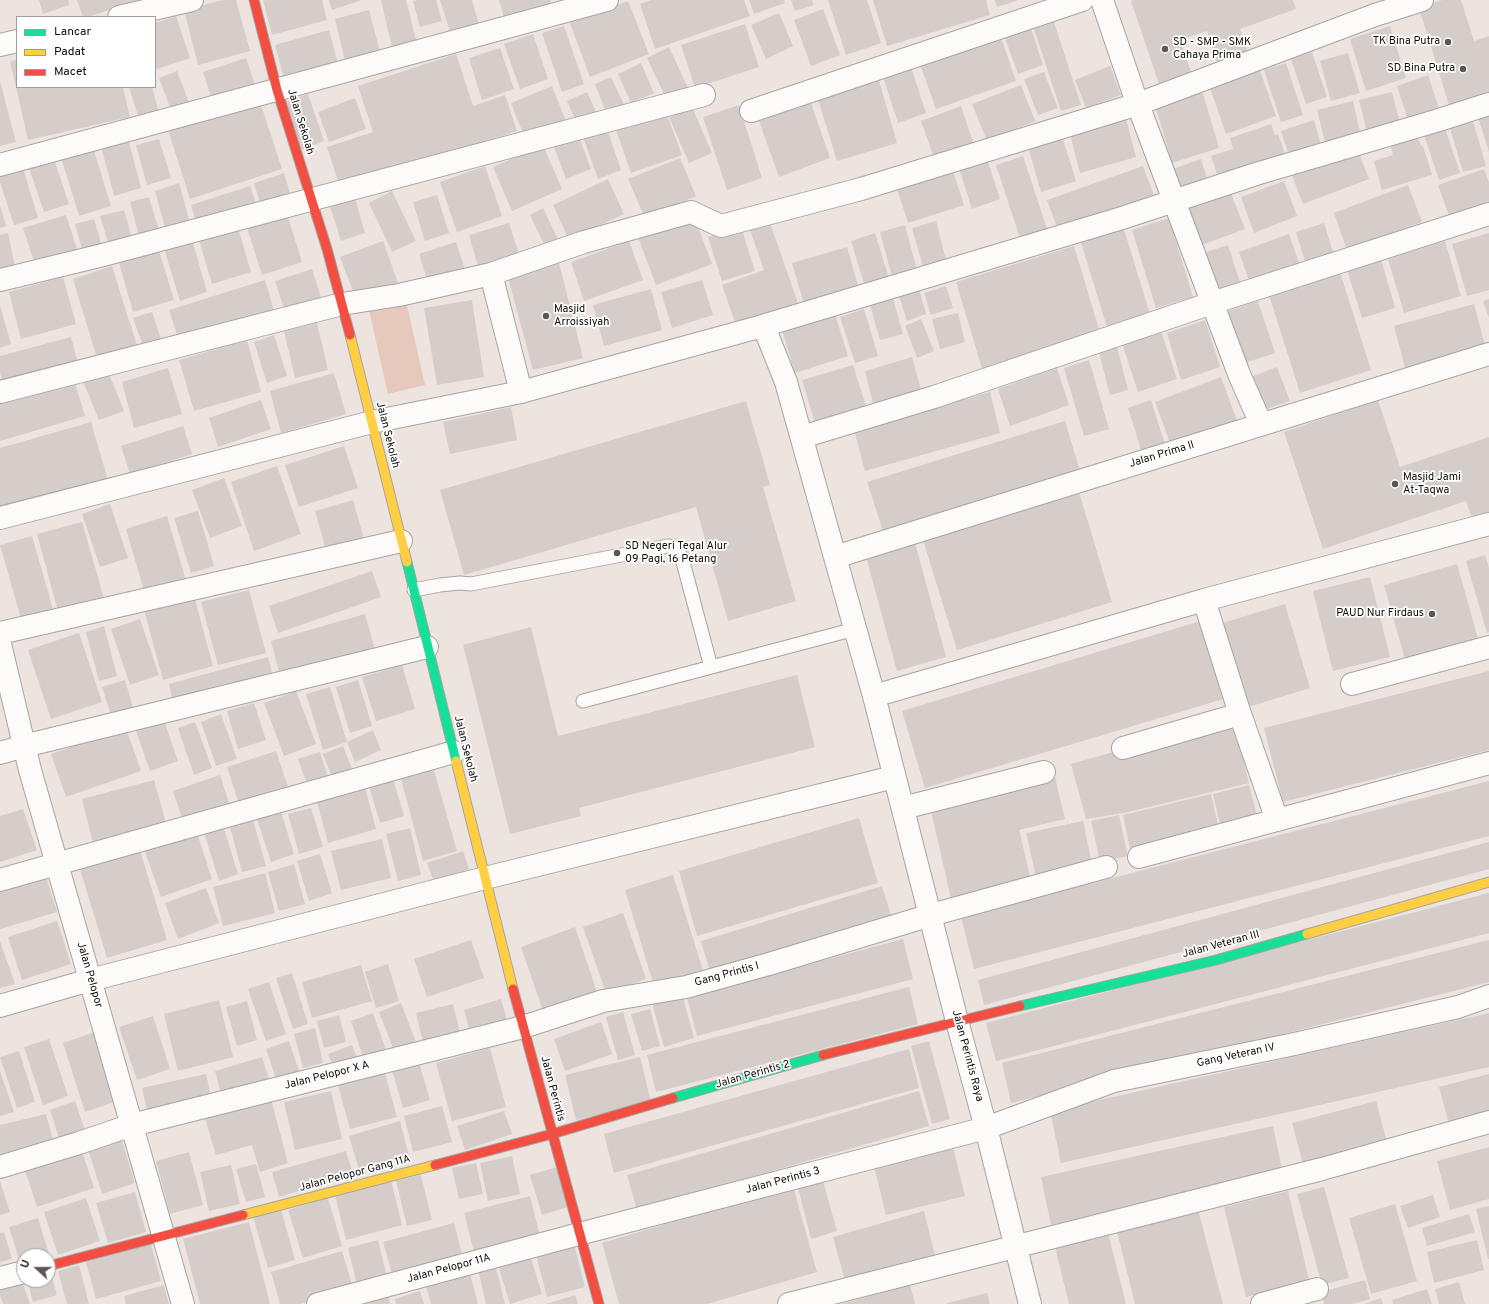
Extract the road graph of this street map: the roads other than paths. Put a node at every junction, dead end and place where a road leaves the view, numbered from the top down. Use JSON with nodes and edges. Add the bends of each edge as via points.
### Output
{"nodes":[{"id":1,"x":192,"y":0,"type":"edge"},
{"id":2,"x":254,"y":0,"type":"edge"},
{"id":3,"x":607,"y":0,"type":"edge"},
{"id":4,"x":1082,"y":0,"type":"edge"},
{"id":5,"x":1102,"y":0,"type":"edge"},
{"id":6,"x":1422,"y":0,"type":"edge"},
{"id":7,"x":123,"y":16,"type":"edge"},
{"id":8,"x":16,"y":41,"type":"edge"},
{"id":9,"x":0,"y":45,"type":"edge"},
{"id":10,"x":277,"y":90,"type":"junction"},
{"id":11,"x":704,"y":95,"type":"dead end"},
{"id":12,"x":1138,"y":104,"type":"junction"},
{"id":13,"x":1489,"y":104,"type":"edge"},
{"id":14,"x":751,"y":111,"type":"dead end"},
{"id":15,"x":0,"y":165,"type":"edge"},
{"id":16,"x":311,"y":199,"type":"junction"},
{"id":17,"x":1174,"y":200,"type":"junction"},
{"id":18,"x":1489,"y":214,"type":"edge"},
{"id":19,"x":491,"y":274,"type":"junction"},
{"id":20,"x":0,"y":280,"type":"edge"},
{"id":21,"x":1212,"y":303,"type":"junction"},
{"id":22,"x":342,"y":304,"type":"junction"},
{"id":23,"x":759,"y":327,"type":"junction"},
{"id":24,"x":1489,"y":354,"type":"edge"},
{"id":25,"x":0,"y":392,"type":"edge"},
{"id":26,"x":521,"y":392,"type":"junction"},
{"id":27,"x":372,"y":422,"type":"junction"},
{"id":28,"x":1261,"y":424,"type":"junction"},
{"id":29,"x":802,"y":437,"type":"junction"},
{"id":30,"x":0,"y":518,"type":"edge"},
{"id":31,"x":1489,"y":524,"type":"edge"},
{"id":32,"x":401,"y":541,"type":"junction"},
{"id":33,"x":835,"y":557,"type":"junction"},
{"id":34,"x":414,"y":590,"type":"junction"},
{"id":35,"x":1204,"y":600,"type":"junction"},
{"id":36,"x":855,"y":629,"type":"junction"},
{"id":37,"x":0,"y":633,"type":"edge"},
{"id":38,"x":0,"y":644,"type":"edge"},
{"id":39,"x":427,"y":647,"type":"junction"},
{"id":40,"x":1489,"y":647,"type":"edge"},
{"id":41,"x":711,"y":667,"type":"junction"},
{"id":42,"x":1352,"y":684,"type":"dead end"},
{"id":43,"x":874,"y":696,"type":"junction"},
{"id":44,"x":583,"y":701,"type":"dead end"},
{"id":45,"x":1240,"y":714,"type":"junction"},
{"id":46,"x":24,"y":746,"type":"junction"},
{"id":47,"x":1124,"y":748,"type":"dead end"},
{"id":48,"x":454,"y":752,"type":"junction"},
{"id":49,"x":0,"y":754,"type":"edge"},
{"id":50,"x":1489,"y":763,"type":"edge"},
{"id":51,"x":1044,"y":772,"type":"dead end"},
{"id":52,"x":894,"y":777,"type":"junction"},
{"id":53,"x":902,"y":808,"type":"junction"},
{"id":54,"x":1277,"y":820,"type":"junction"},
{"id":55,"x":1139,"y":857,"type":"dead end"},
{"id":56,"x":56,"y":864,"type":"junction"},
{"id":57,"x":1106,"y":867,"type":"dead end"},
{"id":58,"x":485,"y":878,"type":"junction"},
{"id":59,"x":0,"y":880,"type":"edge"},
{"id":60,"x":1489,"y":882,"type":"edge"},
{"id":61,"x":931,"y":915,"type":"junction"},
{"id":62,"x":90,"y":980,"type":"junction"},
{"id":63,"x":1489,"y":996,"type":"edge"},
{"id":64,"x":0,"y":1006,"type":"edge"},
{"id":65,"x":957,"y":1021,"type":"junction"},
{"id":66,"x":522,"y":1027,"type":"junction"},
{"id":67,"x":1489,"y":1122,"type":"edge"},
{"id":68,"x":132,"y":1125,"type":"junction"},
{"id":69,"x":986,"y":1128,"type":"junction"},
{"id":70,"x":552,"y":1134,"type":"junction"},
{"id":71,"x":0,"y":1167,"type":"edge"},
{"id":72,"x":579,"y":1234,"type":"junction"},
{"id":73,"x":164,"y":1236,"type":"junction"},
{"id":74,"x":1016,"y":1247,"type":"junction"},
{"id":75,"x":56,"y":1264,"type":"edge"},
{"id":76,"x":16,"y":1274,"type":"edge"},
{"id":77,"x":0,"y":1278,"type":"edge"},
{"id":78,"x":1317,"y":1289,"type":"dead end"},
{"id":79,"x":183,"y":1304,"type":"edge"},
{"id":80,"x":318,"y":1304,"type":"edge"},
{"id":81,"x":599,"y":1304,"type":"edge"},
{"id":82,"x":789,"y":1304,"type":"edge"},
{"id":83,"x":1030,"y":1304,"type":"edge"},
{"id":84,"x":1262,"y":1304,"type":"edge"}],
"edges":[{"from":1,"to":7,"type":"street"},
{"from":2,"to":10,"type":"street","name":"Jalan Sekolah"},
{"from":3,"to":10,"type":"street"},
{"from":4,"to":14,"type":"street"},
{"from":5,"to":12,"type":"street"},
{"from":6,"to":12,"type":"street"},
{"from":8,"to":9,"type":"street"},
{"from":10,"to":15,"type":"street"},
{"from":10,"to":16,"type":"street","name":"Jalan Sekolah"},
{"from":11,"to":16,"type":"street"},
{"from":12,"to":17,"type":"street"},
{"from":12,"to":19,"type":"street","via":[[853,191],[721,226],[691,212],[584,242]]},
{"from":13,"to":17,"type":"street"},
{"from":16,"to":20,"type":"street","via":[[104,255]]},
{"from":16,"to":22,"type":"street","name":"Jalan Sekolah"},
{"from":17,"to":21,"type":"street"},
{"from":17,"to":23,"type":"street"},
{"from":18,"to":21,"type":"street"},
{"from":19,"to":22,"type":"street","via":[[399,295]]},
{"from":19,"to":26,"type":"street"},
{"from":21,"to":28,"type":"street"},
{"from":21,"to":29,"type":"street","via":[[934,397]]},
{"from":22,"to":25,"type":"street"},
{"from":22,"to":27,"type":"street","name":"Jalan Sekolah"},
{"from":23,"to":26,"type":"street"},
{"from":23,"to":29,"type":"street","name":"Jalan Perintis Raya","via":[[766,332],[786,382]]},
{"from":24,"to":28,"type":"street","name":"Jalan Prima II"},
{"from":26,"to":27,"type":"street"},
{"from":27,"to":30,"type":"street"},
{"from":27,"to":32,"type":"street","name":"Jalan Sekolah"},
{"from":28,"to":33,"type":"street","name":"Jalan Prima II"},
{"from":29,"to":33,"type":"street","name":"Jalan Perintis Raya"},
{"from":31,"to":35,"type":"street"},
{"from":32,"to":34,"type":"street","name":"Jalan Sekolah"},
{"from":32,"to":37,"type":"street"},
{"from":33,"to":36,"type":"street","name":"Jalan Perintis Raya"},
{"from":34,"to":39,"type":"street","name":"Jalan Sekolah"},
{"from":34,"to":41,"type":"lane","via":[[440,585],[471,584],[668,546],[674,547],[683,562]]},
{"from":35,"to":43,"type":"street"},
{"from":35,"to":45,"type":"street"},
{"from":36,"to":41,"type":"lane"},
{"from":36,"to":43,"type":"street","name":"Jalan Perintis Raya"},
{"from":38,"to":46,"type":"street","name":"Jalan Pelopor"},
{"from":39,"to":46,"type":"street"},
{"from":39,"to":48,"type":"street","name":"Jalan Sekolah"},
{"from":40,"to":42,"type":"street"},
{"from":41,"to":44,"type":"lane"},
{"from":43,"to":52,"type":"street","name":"Jalan Perintis Raya"},
{"from":45,"to":47,"type":"street"},
{"from":45,"to":54,"type":"street"},
{"from":46,"to":49,"type":"street"},
{"from":46,"to":56,"type":"street","name":"Jalan Pelopor"},
{"from":48,"to":56,"type":"street"},
{"from":48,"to":58,"type":"street","name":"Jalan Sekolah"},
{"from":50,"to":54,"type":"street"},
{"from":51,"to":53,"type":"street"},
{"from":52,"to":53,"type":"street","name":"Jalan Perintis Raya"},
{"from":52,"to":58,"type":"street"},
{"from":53,"to":61,"type":"street","name":"Jalan Perintis Raya"},
{"from":54,"to":55,"type":"street"},
{"from":56,"to":59,"type":"street"},
{"from":56,"to":62,"type":"street","name":"Jalan Pelopor"},
{"from":57,"to":61,"type":"street","name":"Gang Printis I"},
{"from":58,"to":62,"type":"street"},
{"from":58,"to":66,"type":"street","name":"Jalan Perintis"},
{"from":60,"to":65,"type":"street","name":"Jalan Veteran III","via":[[1216,960]]},
{"from":61,"to":65,"type":"street","name":"Jalan Perintis Raya"},
{"from":61,"to":66,"type":"street","name":"Gang Printis I","via":[[686,987],[603,1001]]},
{"from":62,"to":64,"type":"street"},
{"from":62,"to":68,"type":"street","name":"Jalan Pelopor"},
{"from":63,"to":69,"type":"street","name":"Gang Veteran IV","via":[[1458,1007],[1114,1082]]},
{"from":65,"to":69,"type":"street","name":"Jalan Perintis Raya"},
{"from":65,"to":70,"type":"street","name":"Jalan Perintis 2","via":[[797,1062]]},
{"from":66,"to":68,"type":"street","name":"Jalan Pelopor X A"},
{"from":66,"to":70,"type":"street","name":"Jalan Perintis"},
{"from":67,"to":74,"type":"street","via":[[1322,1169]]},
{"from":68,"to":71,"type":"street","name":"Jalan Pelopor X A"},
{"from":68,"to":73,"type":"street","name":"Jalan Pelopor"},
{"from":69,"to":72,"type":"street","name":"Jalan Perintis 3"},
{"from":69,"to":74,"type":"street","name":"Jalan Perintis Raya"},
{"from":70,"to":72,"type":"street","name":"Jalan Perintis"},
{"from":70,"to":73,"type":"street","name":"Jalan Pelopor Gang 11A"},
{"from":72,"to":80,"type":"street","name":"Jalan Pelopor 11A"},
{"from":72,"to":81,"type":"street","name":"Jalan Perintis"},
{"from":73,"to":75,"type":"street","name":"Jalan Pelopor Gang 11A"},
{"from":73,"to":79,"type":"street","name":"Jalan Pelopor"},
{"from":74,"to":82,"type":"street"},
{"from":74,"to":83,"type":"street","name":"Jalan Perintis Raya"},
{"from":76,"to":77,"type":"street"},
{"from":78,"to":84,"type":"street"}]}
